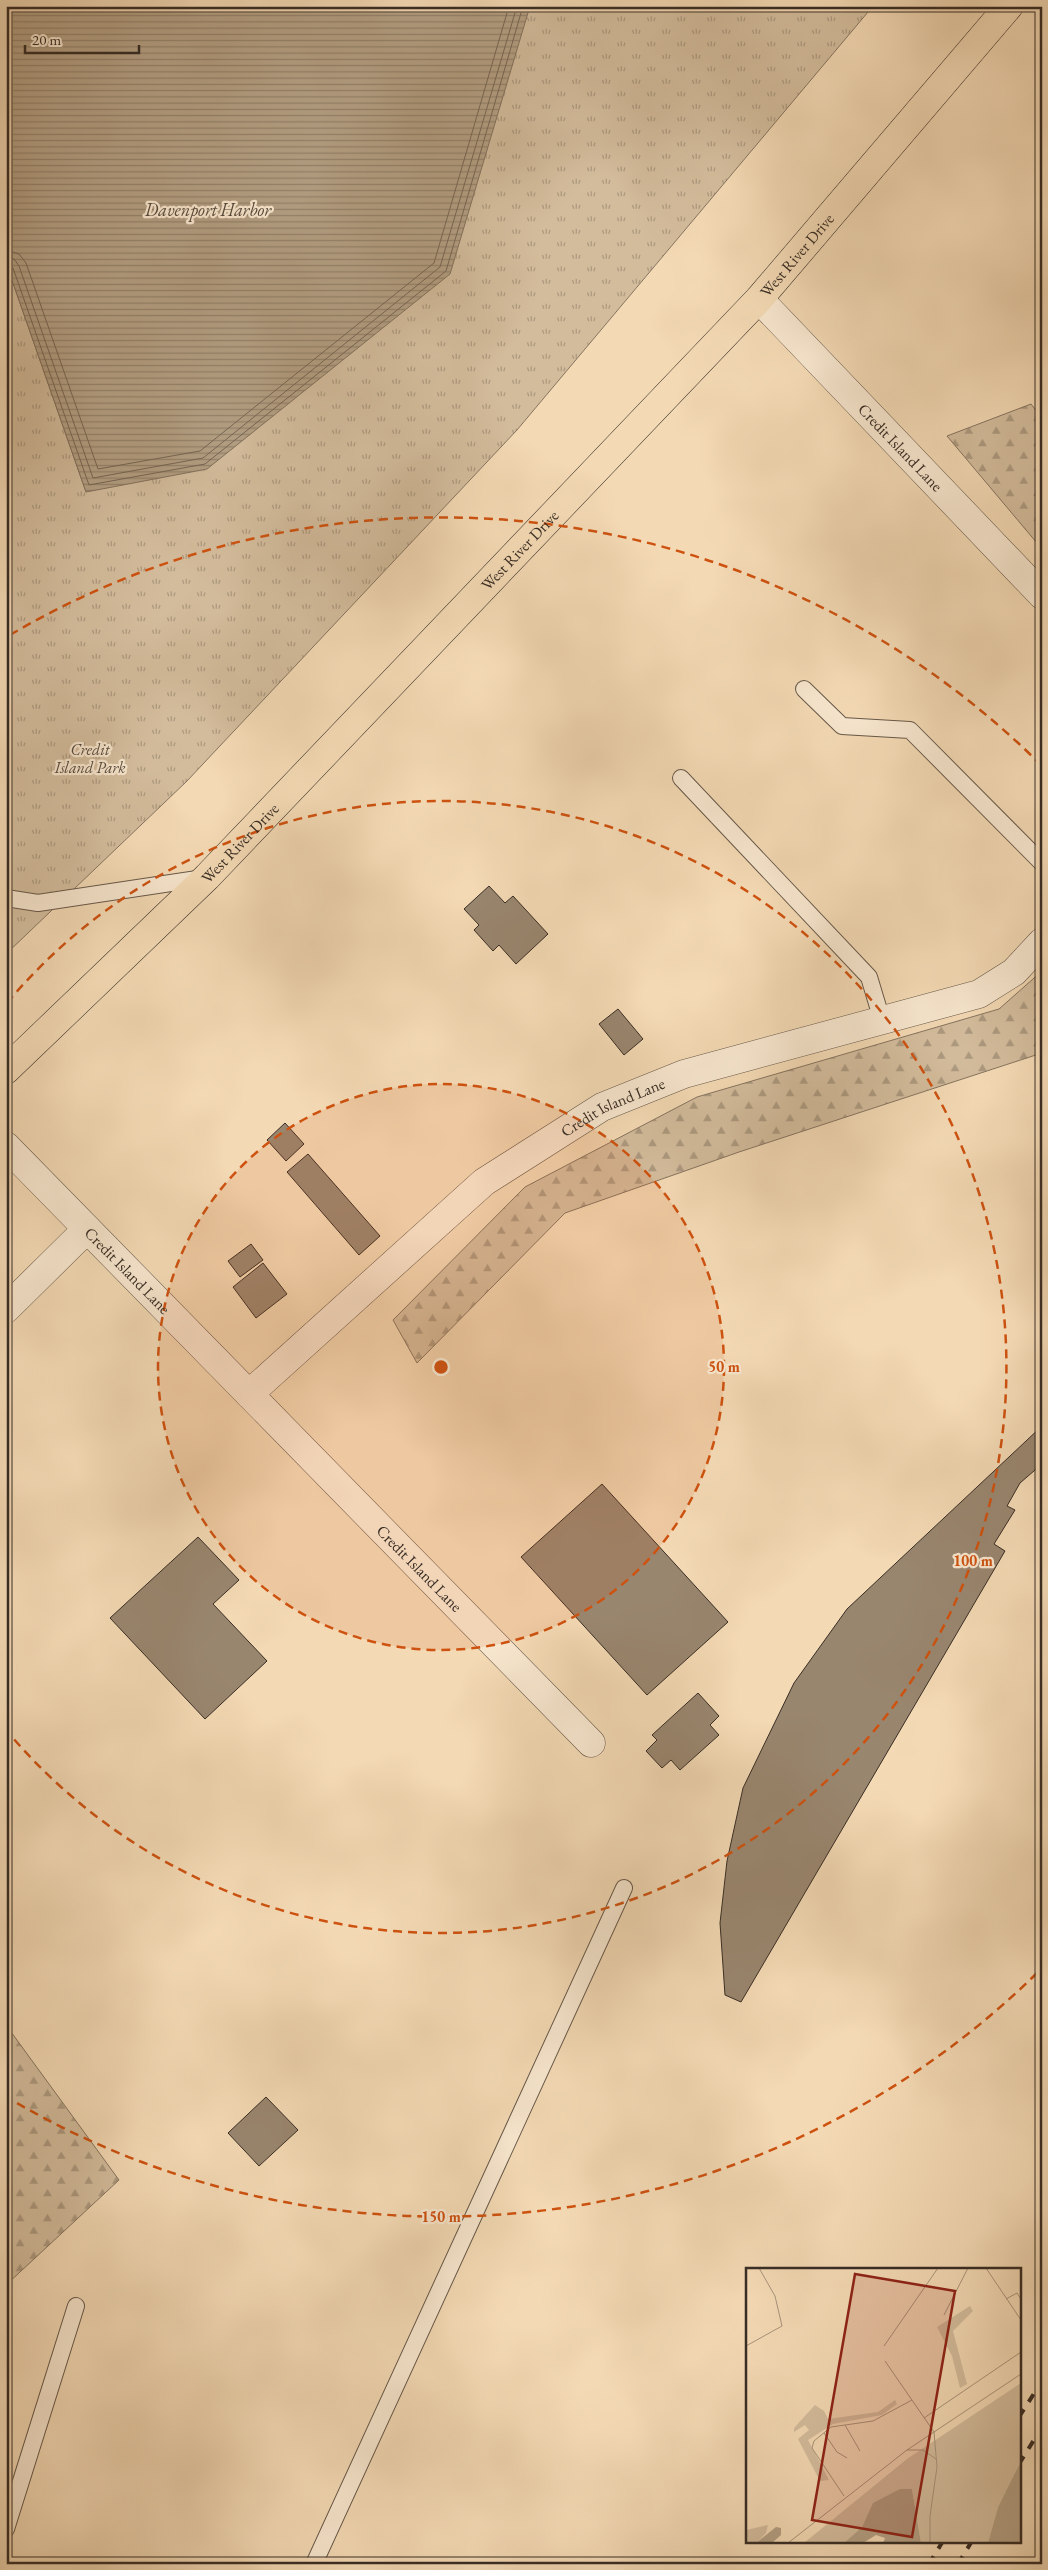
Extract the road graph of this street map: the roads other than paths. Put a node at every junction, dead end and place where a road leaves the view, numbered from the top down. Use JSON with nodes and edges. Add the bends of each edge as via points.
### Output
{"nodes":[{"id":1,"x":1009,"y":6,"type":"edge"},
{"id":2,"x":759,"y":299,"type":"junction"},
{"id":3,"x":1042,"y":594,"type":"edge"},
{"id":4,"x":804,"y":688,"type":"dead end"},
{"id":5,"x":681,"y":778,"type":"dead end"},
{"id":6,"x":1042,"y":863,"type":"edge"},
{"id":7,"x":207,"y":877,"type":"junction"},
{"id":8,"x":6,"y":898,"type":"edge"},
{"id":9,"x":1042,"y":942,"type":"edge"},
{"id":10,"x":882,"y":1020,"type":"junction"},
{"id":11,"x":6,"y":1070,"type":"edge"},
{"id":12,"x":6,"y":1146,"type":"edge"},
{"id":13,"x":87,"y":1229,"type":"junction"},
{"id":14,"x":6,"y":1309,"type":"edge"},
{"id":15,"x":249,"y":1394,"type":"junction"},
{"id":16,"x":591,"y":1743,"type":"dead end"},
{"id":17,"x":624,"y":1888,"type":"dead end"},
{"id":18,"x":76,"y":2306,"type":"dead end"},
{"id":19,"x":6,"y":2529,"type":"edge"},
{"id":20,"x":314,"y":2564,"type":"edge"}],
"edges":[{"from":1,"to":2,"type":"main road","name":"West River Drive"},
{"from":2,"to":3,"type":"street","name":"Credit Island Lane"},
{"from":2,"to":7,"type":"main road","name":"West River Drive"},
{"from":4,"to":6,"type":"lane","via":[[842,726],[910,730]]},
{"from":5,"to":10,"type":"lane","via":[[869,976]]},
{"from":7,"to":8,"type":"lane","via":[[38,903]]},
{"from":7,"to":11,"type":"main road","name":"West River Drive"},
{"from":9,"to":10,"type":"street","name":"Credit Island Lane","via":[[1014,972],[979,994]]},
{"from":10,"to":15,"type":"street","name":"Credit Island Lane","via":[[684,1074],[602,1107],[484,1182]]},
{"from":12,"to":13,"type":"street","name":"Credit Island Lane"},
{"from":13,"to":14,"type":"street"},
{"from":13,"to":15,"type":"street","name":"Credit Island Lane"},
{"from":15,"to":16,"type":"street","name":"Credit Island Lane"},
{"from":17,"to":20,"type":"lane"},
{"from":18,"to":19,"type":"lane"}]}
